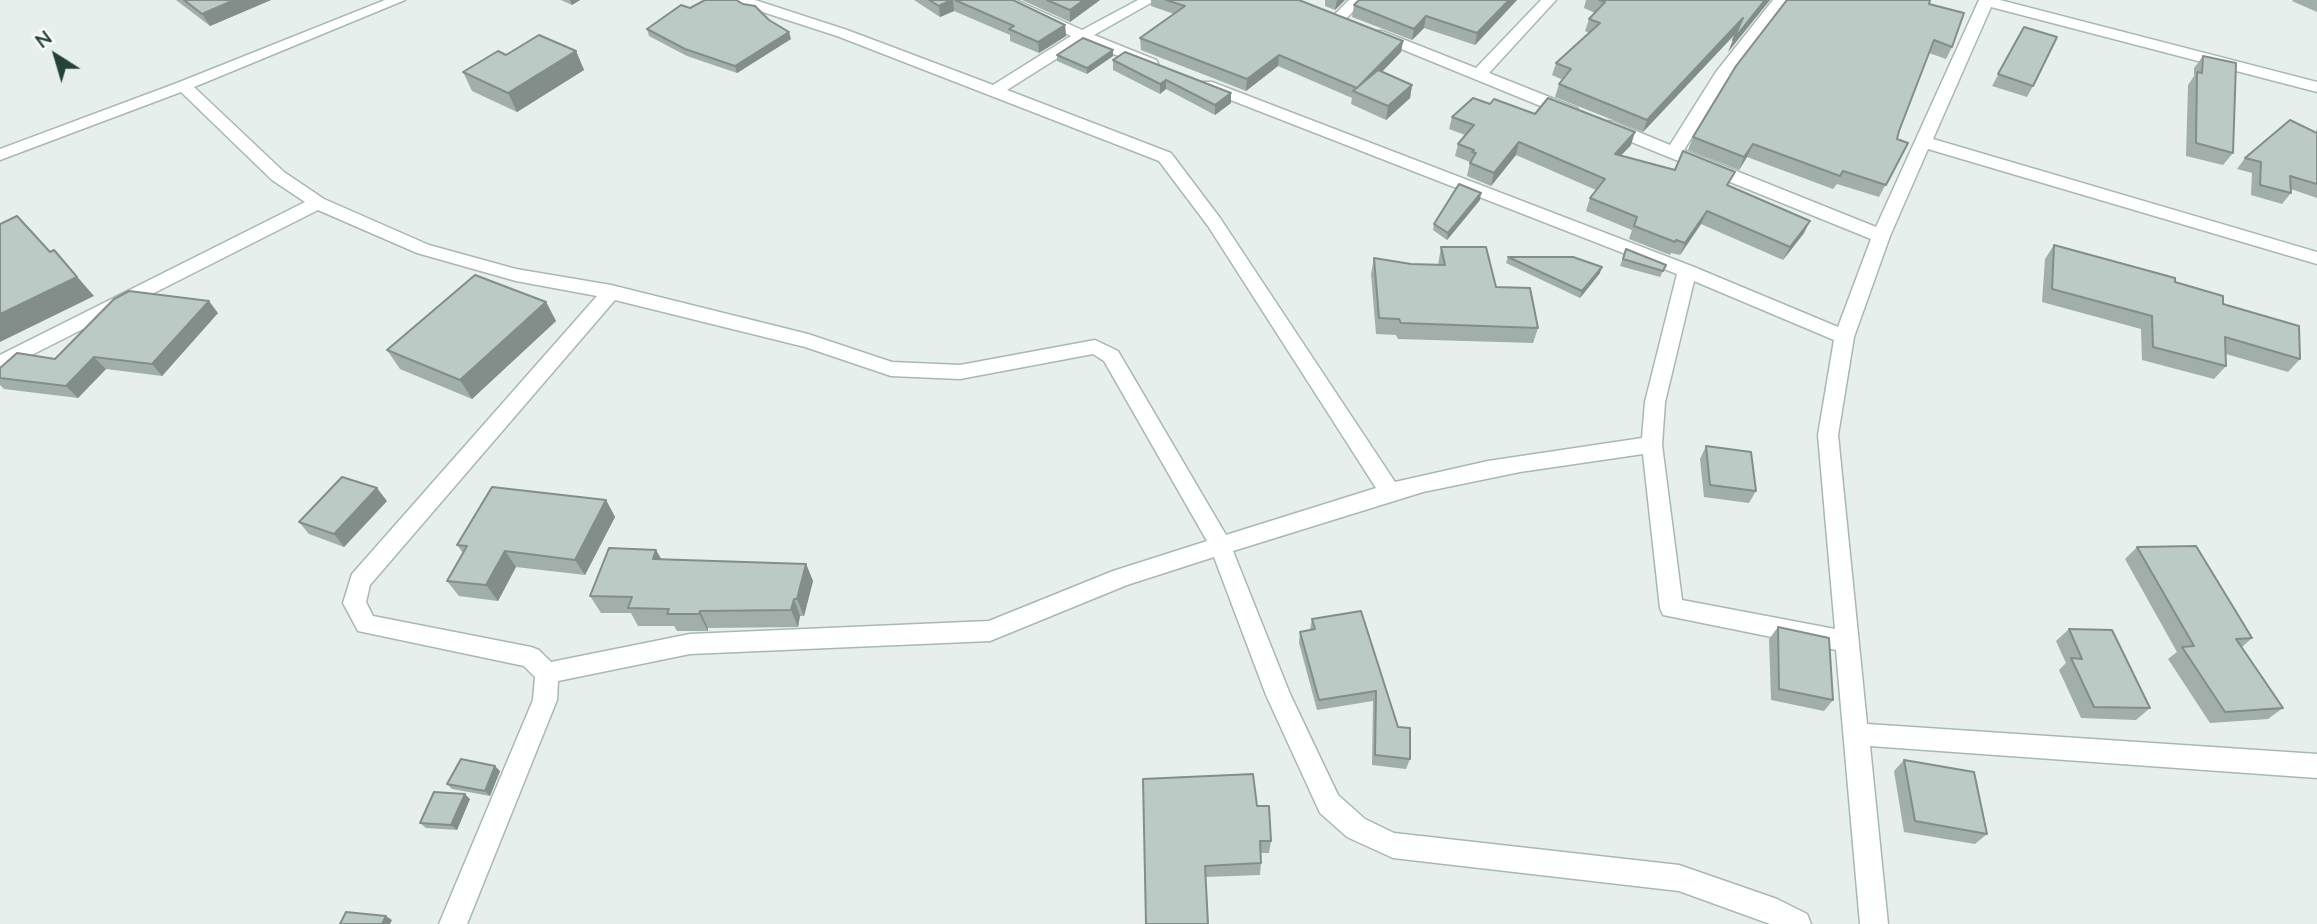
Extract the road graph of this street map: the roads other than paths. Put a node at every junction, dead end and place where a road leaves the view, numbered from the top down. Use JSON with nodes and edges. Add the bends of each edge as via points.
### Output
{"nodes":[{"id":1,"x":398,"y":0,"type":"edge"},
{"id":2,"x":740,"y":0,"type":"edge"},
{"id":3,"x":1004,"y":0,"type":"edge"},
{"id":4,"x":1149,"y":0,"type":"edge"},
{"id":5,"x":1357,"y":0,"type":"edge"},
{"id":6,"x":1549,"y":0,"type":"edge"},
{"id":7,"x":1781,"y":0,"type":"edge"},
{"id":8,"x":1985,"y":1,"type":"edge"},
{"id":9,"x":1082,"y":36,"type":"junction"},
{"id":10,"x":1478,"y":75,"type":"junction"},
{"id":11,"x":183,"y":86,"type":"junction"},
{"id":12,"x":2317,"y":87,"type":"edge"},
{"id":13,"x":993,"y":92,"type":"junction"},
{"id":14,"x":1924,"y":142,"type":"junction"},
{"id":15,"x":1674,"y":153,"type":"junction"},
{"id":16,"x":0,"y":155,"type":"edge"},
{"id":17,"x":318,"y":203,"type":"junction"},
{"id":18,"x":1881,"y":236,"type":"junction"},
{"id":19,"x":2317,"y":258,"type":"edge"},
{"id":20,"x":1687,"y":271,"type":"junction"},
{"id":21,"x":611,"y":292,"type":"junction"},
{"id":22,"x":1844,"y":337,"type":"junction"},
{"id":23,"x":0,"y":364,"type":"edge"},
{"id":24,"x":1652,"y":445,"type":"junction"},
{"id":25,"x":1390,"y":492,"type":"junction"},
{"id":26,"x":1220,"y":545,"type":"junction"},
{"id":27,"x":1848,"y":642,"type":"junction"},
{"id":28,"x":547,"y":673,"type":"junction"},
{"id":29,"x":1857,"y":734,"type":"junction"},
{"id":30,"x":2317,"y":766,"type":"edge"},
{"id":31,"x":453,"y":924,"type":"edge"},
{"id":32,"x":1797,"y":924,"type":"edge"},
{"id":33,"x":1874,"y":924,"type":"edge"}],
"edges":[{"from":1,"to":11,"type":"street"},
{"from":2,"to":13,"type":"street","via":[[842,33]]},
{"from":3,"to":9,"type":"street"},
{"from":4,"to":9,"type":"street"},
{"from":5,"to":10,"type":"street","via":[[1344,21]]},
{"from":6,"to":10,"type":"street"},
{"from":7,"to":15,"type":"street","via":[[1723,75]]},
{"from":8,"to":12,"type":"street"},
{"from":8,"to":14,"type":"street"},
{"from":9,"to":13,"type":"street"},
{"from":9,"to":20,"type":"street"},
{"from":10,"to":15,"type":"street"},
{"from":11,"to":16,"type":"street"},
{"from":11,"to":17,"type":"street","via":[[278,176]]},
{"from":13,"to":25,"type":"street","via":[[1165,157],[1214,222]]},
{"from":14,"to":18,"type":"street"},
{"from":14,"to":19,"type":"street"},
{"from":15,"to":18,"type":"street"},
{"from":17,"to":21,"type":"street","via":[[423,249],[516,275]]},
{"from":17,"to":23,"type":"street"},
{"from":18,"to":22,"type":"street"},
{"from":20,"to":22,"type":"street"},
{"from":20,"to":24,"type":"street","via":[[1655,402]]},
{"from":21,"to":26,"type":"street","via":[[808,341],[891,369],[960,372],[1095,347],[1111,356]]},
{"from":21,"to":28,"type":"street","via":[[360,581],[354,603],[366,624],[531,657]]},
{"from":22,"to":27,"type":"street","via":[[1828,435]]},
{"from":24,"to":25,"type":"street","via":[[1453,474]]},
{"from":24,"to":27,"type":"street","via":[[1671,608]]},
{"from":25,"to":26,"type":"street"},
{"from":26,"to":28,"type":"street","via":[[1121,578],[990,631],[690,644]]},
{"from":26,"to":32,"type":"street","via":[[1278,695],[1329,804],[1356,828],[1393,845],[1679,878],[1768,908]]},
{"from":27,"to":29,"type":"street"},
{"from":28,"to":31,"type":"street","via":[[545,700]]},
{"from":29,"to":30,"type":"street"},
{"from":29,"to":33,"type":"street"}]}
